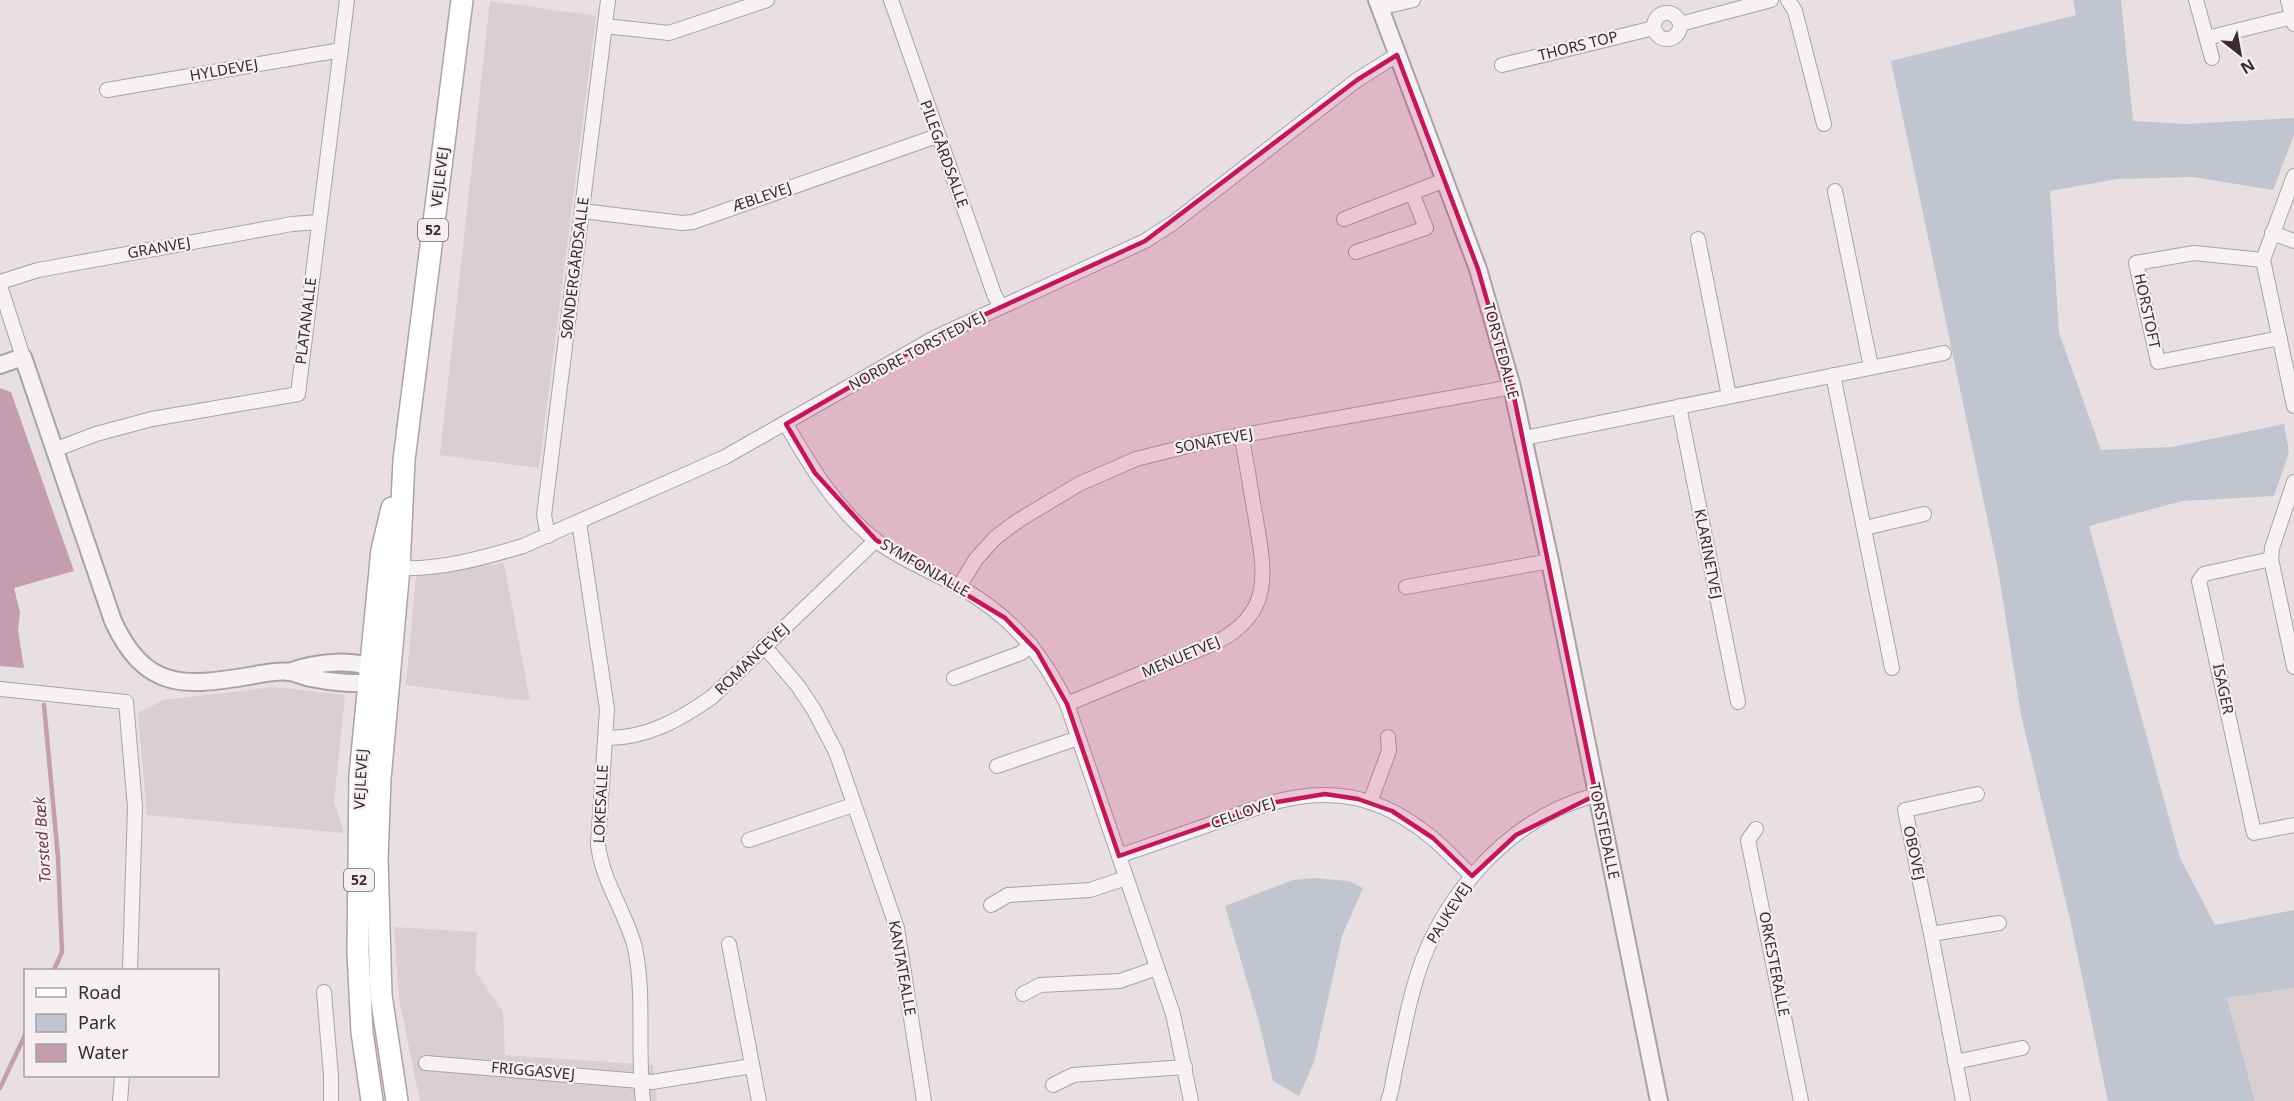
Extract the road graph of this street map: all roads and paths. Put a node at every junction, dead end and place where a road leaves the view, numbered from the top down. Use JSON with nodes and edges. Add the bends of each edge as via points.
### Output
{"nodes":[{"id":1,"x":347,"y":0,"type":"edge"},
{"id":2,"x":462,"y":0,"type":"edge"},
{"id":3,"x":608,"y":0,"type":"edge"},
{"id":4,"x":767,"y":0,"type":"edge"},
{"id":5,"x":1413,"y":0,"type":"edge"},
{"id":6,"x":1771,"y":0,"type":"edge"},
{"id":7,"x":1788,"y":0,"type":"edge"},
{"id":8,"x":2196,"y":0,"type":"edge"},
{"id":9,"x":2288,"y":0,"type":"edge"},
{"id":10,"x":897,"y":1,"type":"edge"},
{"id":11,"x":1378,"y":4,"type":"edge"},
{"id":12,"x":1662,"y":7,"type":"edge"},
{"id":13,"x":2293,"y":21,"type":"edge"},
{"id":14,"x":1680,"y":24,"type":"junction"},
{"id":15,"x":604,"y":26,"type":"junction"},
{"id":16,"x":1654,"y":28,"type":"junction"},
{"id":17,"x":2207,"y":38,"type":"junction"},
{"id":18,"x":341,"y":50,"type":"junction"},
{"id":19,"x":1397,"y":55,"type":"junction"},
{"id":20,"x":2212,"y":58,"type":"dead end"},
{"id":21,"x":1502,"y":65,"type":"dead end"},
{"id":22,"x":108,"y":90,"type":"dead end"},
{"id":23,"x":1824,"y":124,"type":"dead end"},
{"id":24,"x":937,"y":136,"type":"junction"},
{"id":25,"x":2294,"y":176,"type":"edge"},
{"id":26,"x":1445,"y":180,"type":"junction"},
{"id":27,"x":1835,"y":191,"type":"dead end"},
{"id":28,"x":1412,"y":193,"type":"junction"},
{"id":29,"x":582,"y":211,"type":"junction"},
{"id":30,"x":1344,"y":219,"type":"dead end"},
{"id":31,"x":319,"y":222,"type":"junction"},
{"id":32,"x":2272,"y":233,"type":"junction"},
{"id":33,"x":1698,"y":239,"type":"dead end"},
{"id":34,"x":2294,"y":241,"type":"edge"},
{"id":35,"x":1356,"y":252,"type":"dead end"},
{"id":36,"x":2263,"y":260,"type":"junction"},
{"id":37,"x":0,"y":284,"type":"edge"},
{"id":38,"x":1000,"y":307,"type":"junction"},
{"id":39,"x":2280,"y":338,"type":"junction"},
{"id":40,"x":1944,"y":352,"type":"dead end"},
{"id":41,"x":23,"y":357,"type":"junction"},
{"id":42,"x":0,"y":366,"type":"edge"},
{"id":43,"x":1870,"y":367,"type":"junction"},
{"id":44,"x":1833,"y":375,"type":"junction"},
{"id":45,"x":1512,"y":387,"type":"junction"},
{"id":46,"x":1729,"y":396,"type":"junction"},
{"id":47,"x":2294,"y":404,"type":"edge"},
{"id":48,"x":1679,"y":406,"type":"junction"},
{"id":49,"x":786,"y":424,"type":"junction"},
{"id":50,"x":1241,"y":436,"type":"junction"},
{"id":51,"x":1525,"y":438,"type":"junction"},
{"id":52,"x":54,"y":450,"type":"junction"},
{"id":53,"x":404,"y":460,"type":"junction"},
{"id":54,"x":2294,"y":482,"type":"edge"},
{"id":55,"x":1924,"y":514,"type":"dead end"},
{"id":56,"x":579,"y":522,"type":"junction"},
{"id":57,"x":1864,"y":528,"type":"junction"},
{"id":58,"x":548,"y":536,"type":"junction"},
{"id":59,"x":876,"y":540,"type":"junction"},
{"id":60,"x":2271,"y":559,"type":"junction"},
{"id":61,"x":1550,"y":561,"type":"junction"},
{"id":62,"x":399,"y":568,"type":"junction"},
{"id":63,"x":959,"y":586,"type":"junction"},
{"id":64,"x":1406,"y":586,"type":"dead end"},
{"id":65,"x":1031,"y":645,"type":"junction"},
{"id":66,"x":764,"y":646,"type":"junction"},
{"id":67,"x":2294,"y":667,"type":"edge"},
{"id":68,"x":1892,"y":668,"type":"dead end"},
{"id":69,"x":375,"y":675,"type":"junction"},
{"id":70,"x":954,"y":678,"type":"dead end"},
{"id":71,"x":0,"y":689,"type":"edge"},
{"id":72,"x":1738,"y":702,"type":"dead end"},
{"id":73,"x":1067,"y":704,"type":"junction"},
{"id":74,"x":1388,"y":737,"type":"dead end"},
{"id":75,"x":605,"y":738,"type":"junction"},
{"id":76,"x":1078,"y":738,"type":"junction"},
{"id":77,"x":997,"y":766,"type":"dead end"},
{"id":78,"x":1977,"y":794,"type":"dead end"},
{"id":79,"x":1596,"y":795,"type":"junction"},
{"id":80,"x":1370,"y":802,"type":"junction"},
{"id":81,"x":853,"y":805,"type":"junction"},
{"id":82,"x":2294,"y":825,"type":"edge"},
{"id":83,"x":1756,"y":829,"type":"dead end"},
{"id":84,"x":749,"y":840,"type":"dead end"},
{"id":85,"x":1119,"y":856,"type":"junction"},
{"id":86,"x":1472,"y":876,"type":"junction"},
{"id":87,"x":1126,"y":878,"type":"junction"},
{"id":88,"x":991,"y":905,"type":"dead end"},
{"id":89,"x":1999,"y":923,"type":"dead end"},
{"id":90,"x":1931,"y":934,"type":"junction"},
{"id":91,"x":729,"y":944,"type":"dead end"},
{"id":92,"x":1156,"y":968,"type":"junction"},
{"id":93,"x":130,"y":969,"type":"edge"},
{"id":94,"x":324,"y":992,"type":"dead end"},
{"id":95,"x":1023,"y":994,"type":"dead end"},
{"id":96,"x":2022,"y":1048,"type":"dead end"},
{"id":97,"x":1955,"y":1062,"type":"junction"},
{"id":98,"x":426,"y":1063,"type":"dead end"},
{"id":99,"x":752,"y":1066,"type":"junction"},
{"id":100,"x":1185,"y":1067,"type":"junction"},
{"id":101,"x":122,"y":1077,"type":"edge"},
{"id":102,"x":641,"y":1080,"type":"junction"},
{"id":103,"x":1053,"y":1085,"type":"dead end"},
{"id":104,"x":1394,"y":1099,"type":"edge"},
{"id":105,"x":120,"y":1101,"type":"edge"},
{"id":106,"x":331,"y":1101,"type":"edge"},
{"id":107,"x":372,"y":1101,"type":"edge"},
{"id":108,"x":397,"y":1101,"type":"edge"},
{"id":109,"x":643,"y":1101,"type":"edge"},
{"id":110,"x":759,"y":1101,"type":"edge"},
{"id":111,"x":924,"y":1101,"type":"edge"},
{"id":112,"x":1191,"y":1101,"type":"edge"},
{"id":113,"x":1659,"y":1101,"type":"edge"},
{"id":114,"x":1801,"y":1101,"type":"edge"},
{"id":115,"x":1963,"y":1101,"type":"edge"}],
"edges":[{"from":1,"to":18,"type":"street","name":"PLATANALLE"},
{"from":2,"to":53,"type":"main road","name":"VEJLEVEJ","number":"52"},
{"from":3,"to":15,"type":"street","name":"SØNDERGÅRDSALLE"},
{"from":4,"to":15,"type":"street","via":[[669,33]]},
{"from":5,"to":11,"type":"street"},
{"from":6,"to":14,"type":"street"},
{"from":7,"to":23,"type":"street","via":[[1795,11]]},
{"from":8,"to":17,"type":"street"},
{"from":9,"to":13,"type":"street"},
{"from":10,"to":24,"type":"street","name":"PILEGÅRDSALLE"},
{"from":11,"to":19,"type":"street","name":"TORSTEDALLE"},
{"from":12,"to":14,"type":"street"},
{"from":12,"to":16,"type":"street"},
{"from":13,"to":17,"type":"street"},
{"from":14,"to":16,"type":"street","via":[[1677,34],[1667,39]]},
{"from":15,"to":29,"type":"street","name":"SØNDERGÅRDSALLE"},
{"from":16,"to":21,"type":"street","name":"THORS TOP"},
{"from":17,"to":20,"type":"street"},
{"from":18,"to":22,"type":"street","name":"HYLDEVEJ"},
{"from":18,"to":31,"type":"street","name":"PLATANALLE"},
{"from":19,"to":26,"type":"street","name":"TORSTEDALLE"},
{"from":19,"to":38,"type":"street","name":"NORDRE TORSTEDVEJ","via":[[1357,80],[1145,241]]},
{"from":24,"to":29,"type":"street","name":"ÆBLEVEJ","via":[[693,222]]},
{"from":24,"to":38,"type":"street","name":"PILEGÅRDSALLE"},
{"from":25,"to":32,"type":"street"},
{"from":26,"to":28,"type":"street"},
{"from":26,"to":45,"type":"street","name":"TORSTEDALLE","via":[[1478,268]]},
{"from":27,"to":43,"type":"street"},
{"from":28,"to":30,"type":"street"},
{"from":28,"to":35,"type":"street","via":[[1426,228]]},
{"from":29,"to":58,"type":"street","name":"SØNDERGÅRDSALLE","via":[[544,515]]},
{"from":31,"to":37,"type":"street","name":"GRANVEJ","via":[[38,270]]},
{"from":31,"to":52,"type":"street","name":"PLATANALLE","via":[[298,394],[152,419]]},
{"from":32,"to":34,"type":"street"},
{"from":32,"to":36,"type":"street"},
{"from":33,"to":46,"type":"street"},
{"from":36,"to":39,"type":"street"},
{"from":36,"to":39,"type":"street","name":"HORSTOFT","via":[[2194,254],[2136,263],[2158,362]]},
{"from":37,"to":41,"type":"street"},
{"from":38,"to":49,"type":"street","name":"NORDRE TORSTEDVEJ","via":[[936,337]]},
{"from":39,"to":47,"type":"street"},
{"from":40,"to":43,"type":"street"},
{"from":41,"to":42,"type":"street"},
{"from":41,"to":52,"type":"street"},
{"from":43,"to":44,"type":"street"},
{"from":44,"to":46,"type":"street"},
{"from":44,"to":57,"type":"street"},
{"from":45,"to":50,"type":"street","name":"SONATEVEJ"},
{"from":45,"to":51,"type":"street","name":"TORSTEDALLE"},
{"from":46,"to":48,"type":"street"},
{"from":48,"to":51,"type":"street"},
{"from":48,"to":72,"type":"street","name":"KLARINETVEJ"},
{"from":49,"to":56,"type":"street","name":"NORDRE TORSTEDVEJ","via":[[725,457]]},
{"from":49,"to":59,"type":"street","name":"SYMFONIALLE","via":[[815,473],[850,516]]},
{"from":50,"to":63,"type":"street","name":"SONATEVEJ","via":[[1136,459],[1079,484],[996,537]]},
{"from":50,"to":73,"type":"street","name":"MENUETVEJ","via":[[1264,568],[1261,598],[1253,613],[1232,634],[1217,642]]},
{"from":51,"to":61,"type":"street","name":"TORSTEDALLE"},
{"from":52,"to":69,"type":"street","via":[[121,640],[150,670],[189,683],[289,672],[309,664]]},
{"from":53,"to":62,"type":"main road","name":"VEJLEVEJ","number":"52"},
{"from":53,"to":69,"type":"main road","name":"VEJLEVEJ","number":"52","via":[[382,550]]},
{"from":54,"to":60,"type":"street"},
{"from":55,"to":57,"type":"street"},
{"from":56,"to":58,"type":"street","name":"NORDRE TORSTEDVEJ"},
{"from":56,"to":75,"type":"street","name":"LOKESALLE","via":[[607,709]]},
{"from":57,"to":68,"type":"street"},
{"from":58,"to":62,"type":"street","name":"NORDRE TORSTEDVEJ","via":[[491,556]]},
{"from":59,"to":63,"type":"street","name":"SYMFONIALLE"},
{"from":59,"to":66,"type":"street","name":"ROMANCEVEJ"},
{"from":60,"to":67,"type":"street"},
{"from":60,"to":82,"type":"street","name":"ISAGER","via":[[2204,574],[2199,581],[2254,833]]},
{"from":61,"to":64,"type":"street"},
{"from":61,"to":79,"type":"street","name":"TORSTEDALLE"},
{"from":62,"to":69,"type":"main road","name":"VEJLEVEJ","number":"52"},
{"from":63,"to":65,"type":"street","name":"SYMFONIALLE","via":[[1005,618]]},
{"from":65,"to":70,"type":"street","via":[[1021,653]]},
{"from":65,"to":73,"type":"street","name":"SYMFONIALLE","via":[[1053,675]]},
{"from":66,"to":75,"type":"street","name":"ROMANCEVEJ","via":[[691,712],[652,730]]},
{"from":66,"to":81,"type":"street","name":"KANTATEALLE","via":[[786,669],[814,710],[836,752]]},
{"from":69,"to":107,"type":"main road","name":"VEJLEVEJ","number":"52","via":[[360,775],[358,952],[362,1032]]},
{"from":69,"to":108,"type":"main road","name":"VEJLEVEJ","number":"52","via":[[380,779],[377,859],[381,996]]},
{"from":71,"to":93,"type":"street","via":[[126,702],[135,807]]},
{"from":73,"to":76,"type":"street","name":"SYMFONIALLE"},
{"from":74,"to":80,"type":"street","via":[[1389,751]]},
{"from":75,"to":102,"type":"street","name":"LOKESALLE","via":[[598,844],[607,883],[634,947]]},
{"from":76,"to":77,"type":"street"},
{"from":76,"to":85,"type":"street","name":"SYMFONIALLE"},
{"from":78,"to":90,"type":"street","name":"OBOVEJ","via":[[1905,810]]},
{"from":79,"to":86,"type":"street","name":"PAUKEVEJ","via":[[1575,802],[1516,835]]},
{"from":79,"to":113,"type":"street","name":"TORSTEDALLE"},
{"from":80,"to":85,"type":"street","name":"CELLOVEJ","via":[[1325,794],[1290,798]]},
{"from":80,"to":86,"type":"street","name":"CELLOVEJ","via":[[1392,811],[1433,838]]},
{"from":81,"to":84,"type":"street"},
{"from":81,"to":111,"type":"street","name":"KANTATEALLE","via":[[897,928]]},
{"from":83,"to":114,"type":"street","name":"ORKESTERALLE","via":[[1748,840]]},
{"from":85,"to":87,"type":"street","name":"SYMFONIALLE"},
{"from":86,"to":104,"type":"street","name":"PAUKEVEJ","via":[[1441,920],[1419,969]]},
{"from":87,"to":88,"type":"street","via":[[1090,890],[1008,895]]},
{"from":87,"to":92,"type":"street","name":"SYMFONIALLE"},
{"from":89,"to":90,"type":"street"},
{"from":90,"to":97,"type":"street","name":"OBOVEJ"},
{"from":91,"to":99,"type":"street"},
{"from":92,"to":95,"type":"street","via":[[1120,981],[1040,985]]},
{"from":92,"to":100,"type":"street","name":"SYMFONIALLE","via":[[1173,1014]]},
{"from":94,"to":106,"type":"street"},
{"from":96,"to":97,"type":"street"},
{"from":97,"to":115,"type":"street","name":"OBOVEJ"},
{"from":98,"to":102,"type":"street","name":"FRIGGASVEJ"},
{"from":99,"to":102,"type":"street","via":[[660,1081]]},
{"from":99,"to":110,"type":"street"},
{"from":100,"to":103,"type":"street","via":[[1073,1075]]},
{"from":100,"to":112,"type":"street","name":"SYMFONIALLE"},
{"from":101,"to":105,"type":"street"},
{"from":102,"to":109,"type":"street","name":"LOKESALLE"}]}
